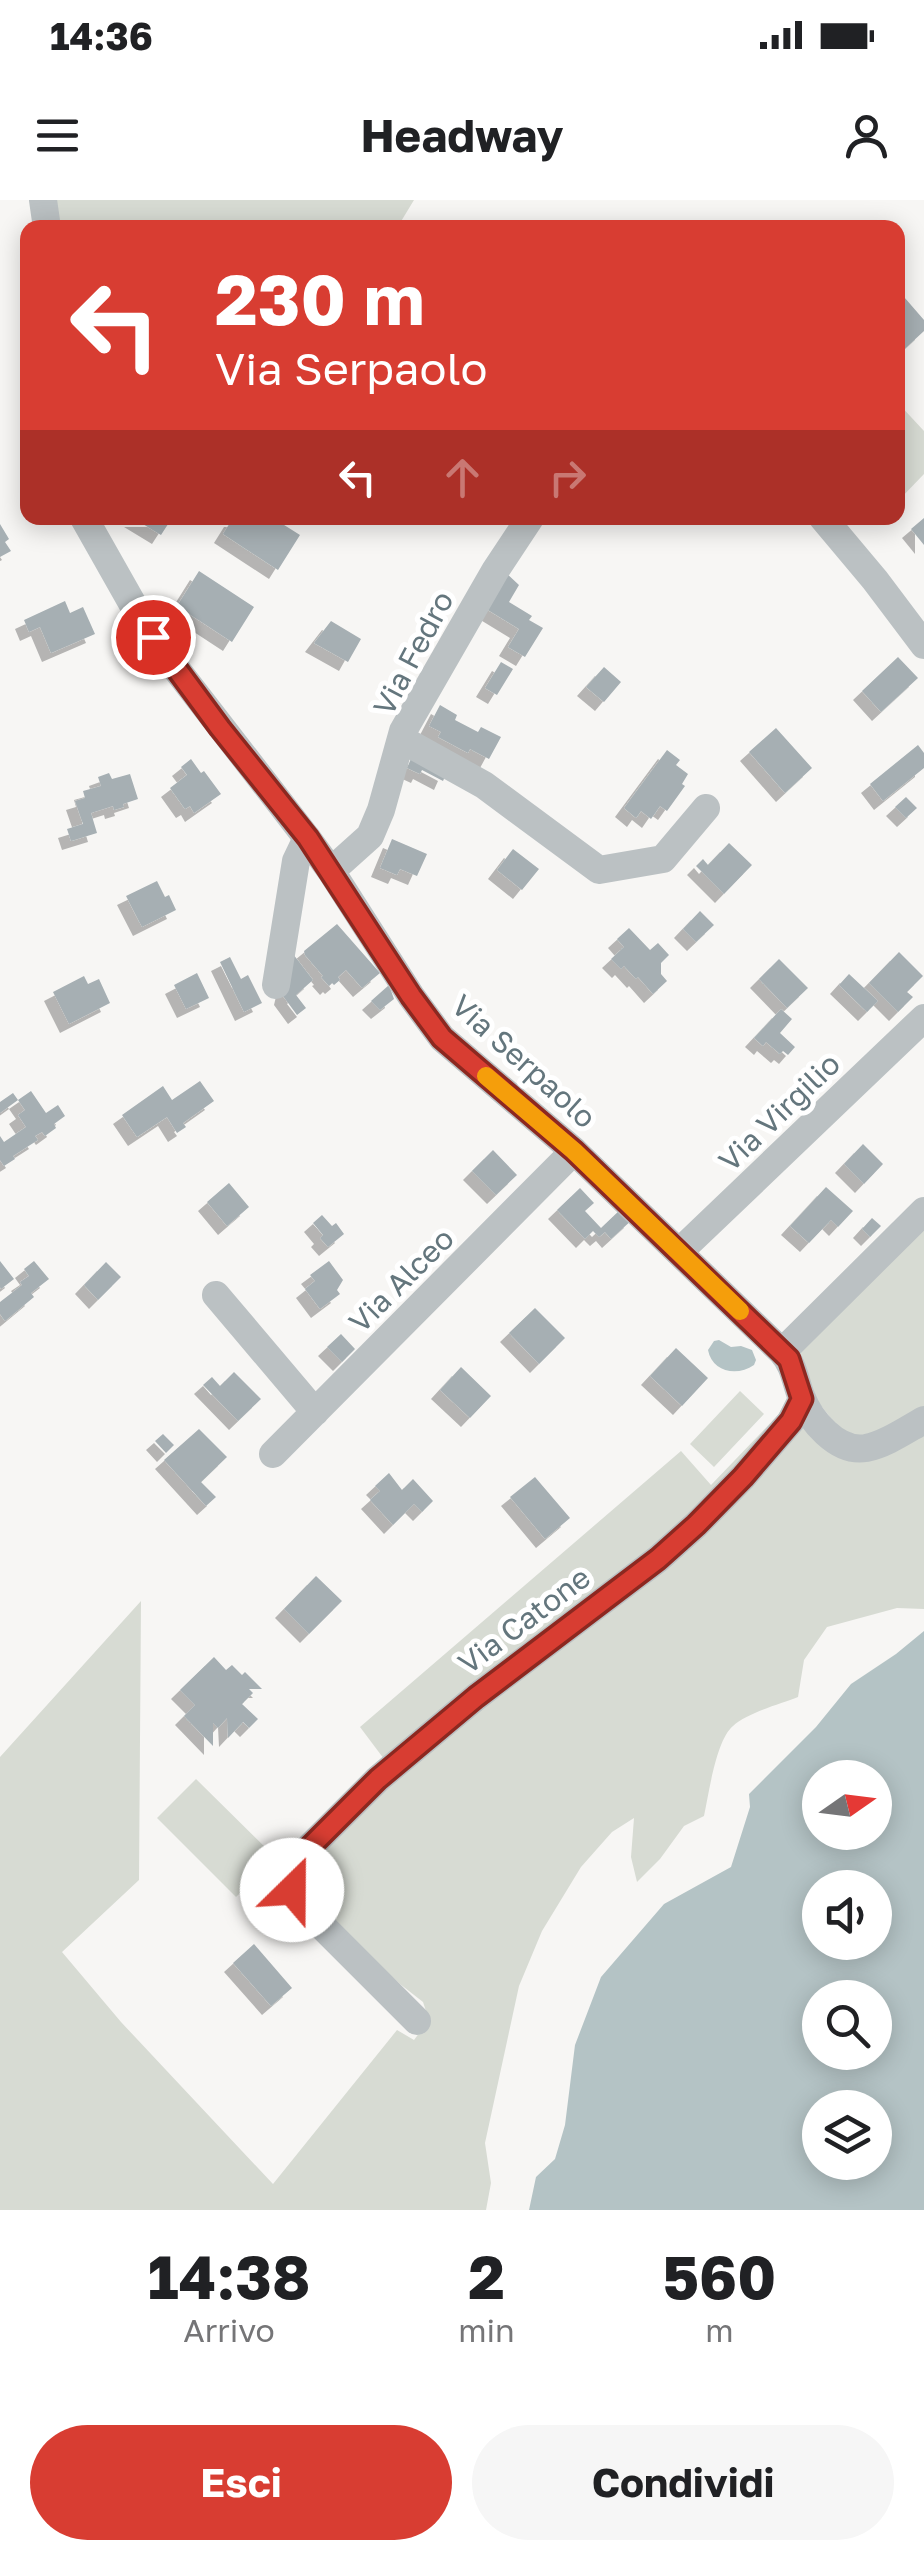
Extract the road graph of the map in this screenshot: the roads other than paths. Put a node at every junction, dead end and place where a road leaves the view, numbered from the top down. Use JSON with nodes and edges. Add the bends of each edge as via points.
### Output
{"nodes":[{"id":1,"x":88,"y":525,"type":"edge"},
{"id":2,"x":526,"y":525,"type":"edge"},
{"id":3,"x":829,"y":525,"type":"edge"},
{"id":4,"x":924,"y":645,"type":"edge"},
{"id":5,"x":403,"y":740,"type":"junction"},
{"id":6,"x":706,"y":808,"type":"dead end"},
{"id":7,"x":308,"y":838,"type":"junction"},
{"id":8,"x":331,"y":871,"type":"junction"},
{"id":9,"x":276,"y":985,"type":"dead end"},
{"id":10,"x":924,"y":1018,"type":"edge"},
{"id":11,"x":574,"y":1151,"type":"junction"},
{"id":12,"x":924,"y":1212,"type":"edge"},
{"id":13,"x":679,"y":1252,"type":"junction"},
{"id":14,"x":216,"y":1295,"type":"dead end"},
{"id":15,"x":782,"y":1352,"type":"junction"},
{"id":16,"x":802,"y":1399,"type":"junction"},
{"id":17,"x":315,"y":1412,"type":"junction"},
{"id":18,"x":924,"y":1420,"type":"edge"},
{"id":19,"x":274,"y":1454,"type":"dead end"},
{"id":20,"x":417,"y":2020,"type":"dead end"}],
"edges":[{"from":1,"to":7,"type":"street","name":"Via Serpaolo","via":[[167,657]]},
{"from":2,"to":5,"type":"street","name":"Via Fedro"},
{"from":3,"to":4,"type":"street"},
{"from":5,"to":6,"type":"street","via":[[484,785],[599,870],[663,859]]},
{"from":5,"to":8,"type":"street","name":"Via Fedro","via":[[370,836]]},
{"from":7,"to":8,"type":"street","name":"Via Serpaolo"},
{"from":7,"to":9,"type":"street","via":[[296,861]]},
{"from":8,"to":11,"type":"street","name":"Via Serpaolo","via":[[442,1038]]},
{"from":10,"to":13,"type":"street","name":"Via Virgilio"},
{"from":11,"to":13,"type":"street","name":"Via Serpaolo"},
{"from":11,"to":17,"type":"street","name":"Via Alceo"},
{"from":12,"to":15,"type":"street"},
{"from":13,"to":15,"type":"street","name":"Via Serpaolo"},
{"from":14,"to":17,"type":"street"},
{"from":15,"to":16,"type":"street","name":"Via Serpaolo"},
{"from":16,"to":18,"type":"street","name":"Via Serpaolo","via":[[821,1428],[845,1446],[885,1441]]},
{"from":16,"to":20,"type":"street","name":"Via Catone","via":[[791,1421],[696,1525],[378,1779],[297,1860],[291,1874],[298,1902]]},
{"from":17,"to":19,"type":"street","name":"Via Alceo"}]}
